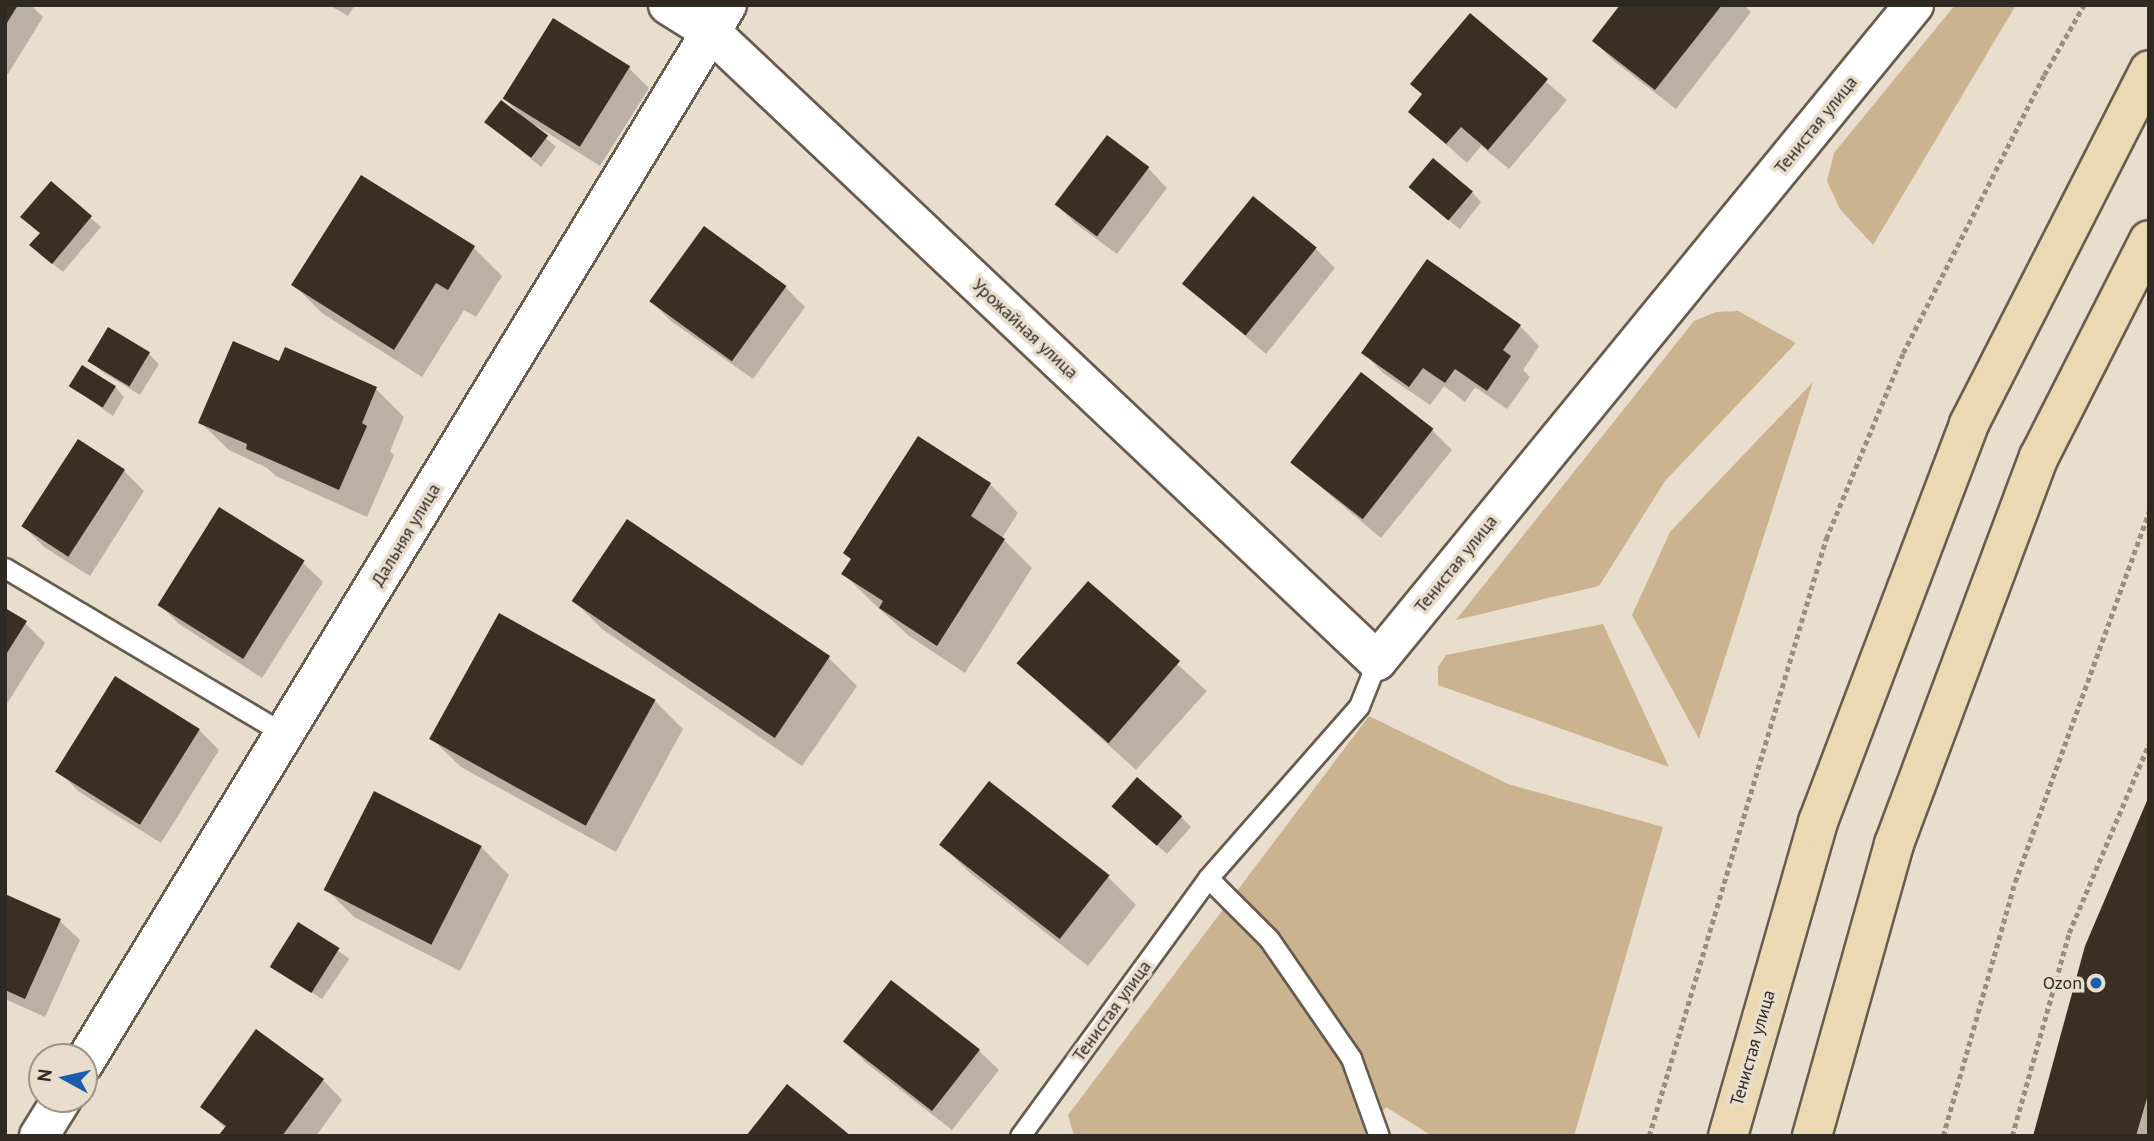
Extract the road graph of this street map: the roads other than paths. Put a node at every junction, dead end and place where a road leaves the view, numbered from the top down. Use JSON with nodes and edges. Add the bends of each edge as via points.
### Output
{"nodes":[{"id":1,"x":668,"y":5,"type":"edge"},
{"id":2,"x":1914,"y":5,"type":"edge"},
{"id":3,"x":719,"y":18,"type":"edge"},
{"id":4,"x":2149,"y":71,"type":"edge"},
{"id":5,"x":2149,"y":240,"type":"edge"},
{"id":6,"x":5,"y":568,"type":"edge"},
{"id":7,"x":1377,"y":661,"type":"junction"},
{"id":8,"x":285,"y":734,"type":"junction"},
{"id":9,"x":1208,"y":878,"type":"junction"},
{"id":10,"x":96,"y":1043,"type":"edge"},
{"id":11,"x":53,"y":1113,"type":"edge"},
{"id":12,"x":39,"y":1136,"type":"edge"},
{"id":13,"x":1020,"y":1136,"type":"edge"},
{"id":14,"x":1379,"y":1136,"type":"edge"},
{"id":15,"x":1728,"y":1136,"type":"edge"},
{"id":16,"x":1812,"y":1136,"type":"edge"}],
"edges":[{"from":1,"to":3,"type":"street","name":"Урожайная улица"},
{"from":2,"to":7,"type":"street","name":"Тенистая улица"},
{"from":3,"to":7,"type":"street","name":"Урожайная улица"},
{"from":3,"to":8,"type":"street","name":"Дальняя улица"},
{"from":4,"to":15,"type":"main road","name":"Тенистая улица","via":[[1969,424],[1818,822]]},
{"from":5,"to":16,"type":"main road","via":[[2039,457],[1894,844]]},
{"from":6,"to":8,"type":"lane"},
{"from":7,"to":9,"type":"lane","name":"Тенистая улица","via":[[1359,706]]},
{"from":8,"to":10,"type":"street","name":"Дальняя улица"},
{"from":9,"to":13,"type":"lane","name":"Тенистая улица"},
{"from":9,"to":14,"type":"lane","via":[[1269,939],[1351,1058]]},
{"from":11,"to":12,"type":"street"}]}
